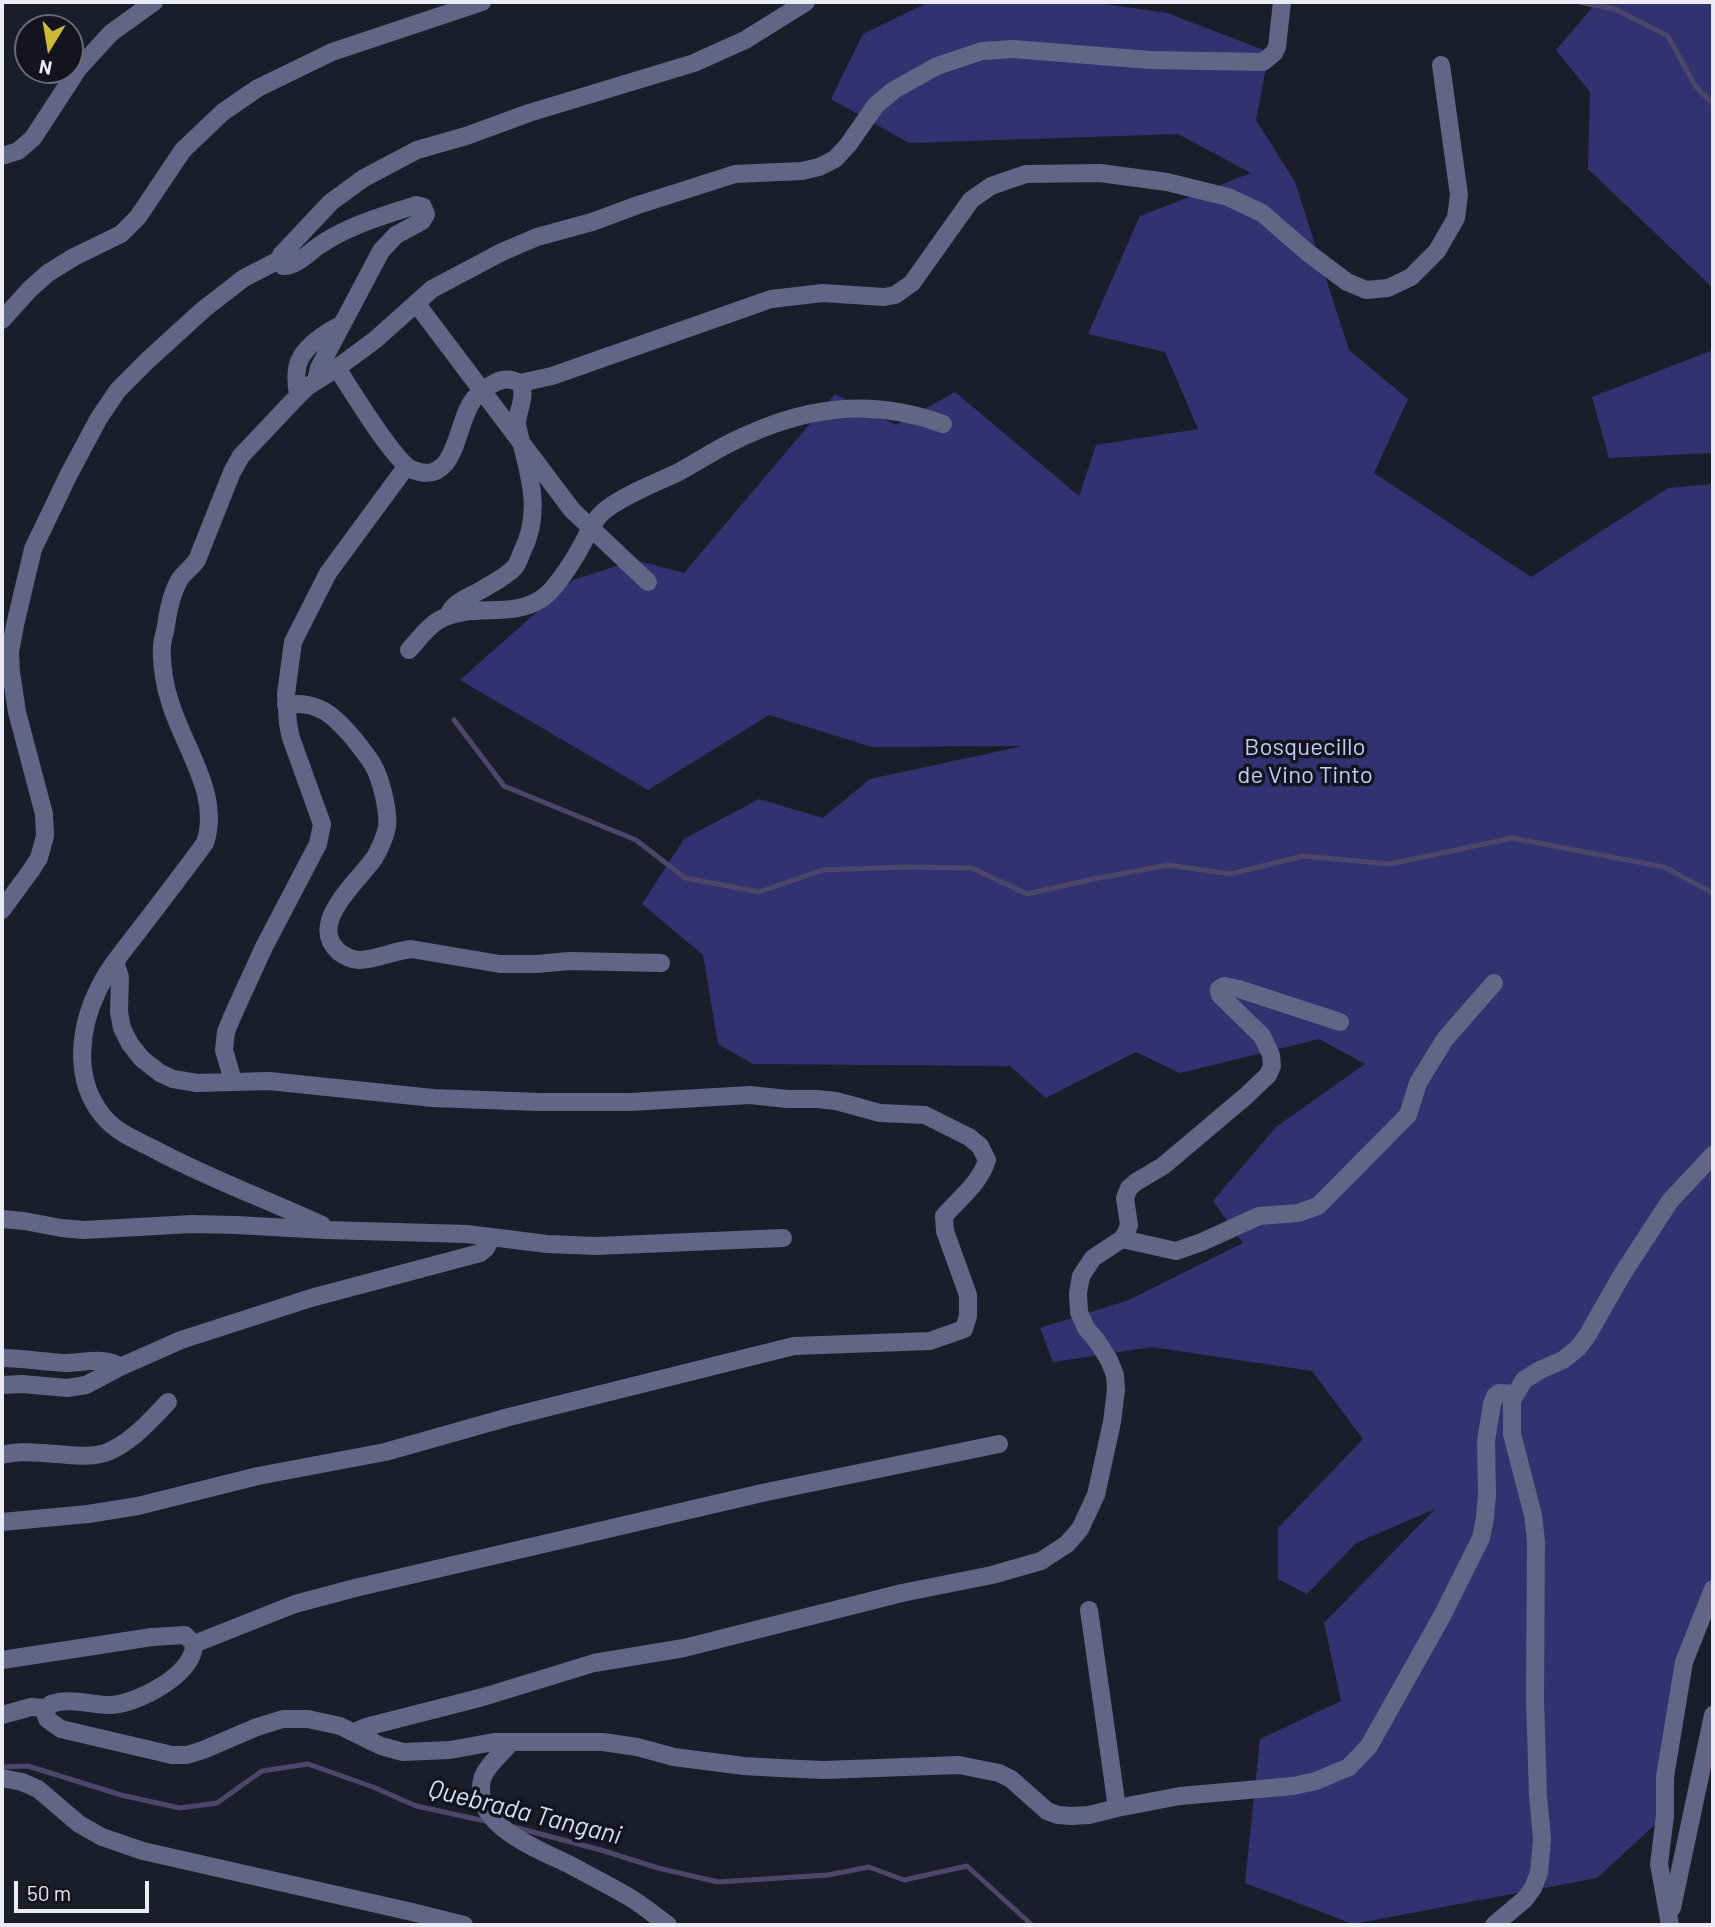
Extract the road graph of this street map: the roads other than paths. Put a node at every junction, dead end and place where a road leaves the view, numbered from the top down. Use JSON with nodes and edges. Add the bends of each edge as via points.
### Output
{"nodes":[{"id":1,"x":153,"y":2,"type":"edge"},
{"id":2,"x":482,"y":2,"type":"edge"},
{"id":3,"x":806,"y":2,"type":"edge"},
{"id":4,"x":1282,"y":2,"type":"edge"},
{"id":5,"x":1441,"y":65,"type":"dead end"},
{"id":6,"x":2,"y":156,"type":"edge"},
{"id":7,"x":279,"y":260,"type":"junction"},
{"id":8,"x":416,"y":303,"type":"junction"},
{"id":9,"x":2,"y":320,"type":"edge"},
{"id":10,"x":342,"y":325,"type":"junction"},
{"id":11,"x":337,"y":368,"type":"junction"},
{"id":12,"x":316,"y":381,"type":"junction"},
{"id":13,"x":520,"y":383,"type":"junction"},
{"id":14,"x":482,"y":391,"type":"junction"},
{"id":15,"x":298,"y":395,"type":"junction"},
{"id":16,"x":943,"y":425,"type":"dead end"},
{"id":17,"x":520,"y":441,"type":"junction"},
{"id":18,"x":406,"y":467,"type":"junction"},
{"id":19,"x":591,"y":528,"type":"junction"},
{"id":20,"x":648,"y":582,"type":"dead end"},
{"id":21,"x":449,"y":615,"type":"junction"},
{"id":22,"x":409,"y":650,"type":"dead end"},
{"id":23,"x":286,"y":704,"type":"junction"},
{"id":24,"x":2,"y":910,"type":"edge"},
{"id":25,"x":116,"y":962,"type":"junction"},
{"id":26,"x":662,"y":963,"type":"dead end"},
{"id":27,"x":1494,"y":983,"type":"dead end"},
{"id":28,"x":1340,"y":1022,"type":"dead end"},
{"id":29,"x":233,"y":1081,"type":"junction"},
{"id":30,"x":1713,"y":1155,"type":"edge"},
{"id":31,"x":2,"y":1219,"type":"edge"},
{"id":32,"x":326,"y":1230,"type":"junction"},
{"id":33,"x":492,"y":1237,"type":"junction"},
{"id":34,"x":783,"y":1238,"type":"dead end"},
{"id":35,"x":1122,"y":1239,"type":"junction"},
{"id":36,"x":2,"y":1359,"type":"edge"},
{"id":37,"x":120,"y":1367,"type":"junction"},
{"id":38,"x":2,"y":1385,"type":"edge"},
{"id":39,"x":1515,"y":1394,"type":"junction"},
{"id":40,"x":168,"y":1402,"type":"dead end"},
{"id":41,"x":999,"y":1444,"type":"dead end"},
{"id":42,"x":2,"y":1455,"type":"edge"},
{"id":43,"x":2,"y":1522,"type":"edge"},
{"id":44,"x":1713,"y":1588,"type":"edge"},
{"id":45,"x":1089,"y":1610,"type":"dead end"},
{"id":46,"x":194,"y":1644,"type":"junction"},
{"id":47,"x":2,"y":1660,"type":"edge"},
{"id":48,"x":47,"y":1708,"type":"junction"},
{"id":49,"x":2,"y":1715,"type":"edge"},
{"id":50,"x":1713,"y":1715,"type":"edge"},
{"id":51,"x":354,"y":1732,"type":"junction"},
{"id":52,"x":511,"y":1742,"type":"junction"},
{"id":53,"x":2,"y":1778,"type":"edge"},
{"id":54,"x":1117,"y":1808,"type":"junction"},
{"id":55,"x":1673,"y":1924,"type":"edge"},
{"id":56,"x":464,"y":1925,"type":"edge"},
{"id":57,"x":668,"y":1925,"type":"edge"},
{"id":58,"x":1494,"y":1925,"type":"edge"}],
"edges":[{"from":1,"to":6,"type":"street","via":[[111,33],[78,69],[33,138],[18,151]]},
{"from":2,"to":9,"type":"street","via":[[332,52],[258,88],[223,112],[183,150],[138,217],[121,234],[48,273]]},
{"from":3,"to":7,"type":"street","via":[[745,40],[694,63],[417,150],[331,202]]},
{"from":4,"to":8,"type":"street","via":[[1277,47],[1263,62],[1150,60],[1013,49],[982,51],[937,66],[876,105],[835,159],[818,167],[735,174],[537,237],[462,272]]},
{"from":5,"to":13,"type":"street","via":[[1459,195],[1456,218],[1437,251],[1411,277],[1388,288],[1366,290],[1347,282],[1262,213],[1228,197],[1167,182],[1100,173],[1026,174],[991,186],[971,200],[912,284],[895,295],[823,293],[771,299],[565,372]]},
{"from":7,"to":10,"type":"street","via":[[283,266],[292,265],[351,227],[416,205],[423,208],[426,215],[422,221],[396,235],[381,251]]},
{"from":7,"to":24,"type":"street","via":[[244,278],[212,303],[118,390],[69,474],[33,549],[10,652],[17,712],[44,814],[45,835],[32,869]]},
{"from":8,"to":11,"type":"street"},
{"from":8,"to":14,"type":"street"},
{"from":10,"to":12,"type":"street"},
{"from":10,"to":15,"type":"street","via":[[303,352],[296,375]]},
{"from":11,"to":12,"type":"street"},
{"from":11,"to":18,"type":"street"},
{"from":12,"to":15,"type":"street"},
{"from":13,"to":14,"type":"street","via":[[499,380]]},
{"from":13,"to":17,"type":"street"},
{"from":14,"to":17,"type":"street"},
{"from":14,"to":18,"type":"street","via":[[467,411],[450,457],[440,469],[422,473]]},
{"from":15,"to":25,"type":"street","via":[[236,464],[197,560],[181,577],[167,615],[162,647],[166,686],[203,785],[210,820],[205,843]]},
{"from":16,"to":19,"type":"street","via":[[907,413],[865,408],[831,410],[780,423],[730,443],[617,503]]},
{"from":17,"to":19,"type":"street"},
{"from":17,"to":21,"type":"street","via":[[534,512],[525,546],[515,567],[455,604]]},
{"from":18,"to":23,"type":"street","via":[[328,573],[293,642]]},
{"from":19,"to":20,"type":"street"},
{"from":19,"to":21,"type":"street","via":[[554,588],[539,601],[522,608]]},
{"from":21,"to":22,"type":"street","via":[[430,626]]},
{"from":23,"to":26,"type":"street","via":[[314,706],[335,717],[374,766],[387,808],[380,848],[330,919],[332,942],[342,954],[358,960],[411,949],[500,964]]},
{"from":23,"to":29,"type":"street","via":[[291,738],[322,832],[229,1025],[224,1050]]},
{"from":25,"to":29,"type":"street","via":[[122,1028],[142,1059],[173,1079]]},
{"from":25,"to":32,"type":"street","via":[[86,1015],[82,1038],[86,1082],[104,1118],[169,1158]]},
{"from":27,"to":35,"type":"street","via":[[1445,1039],[1418,1083],[1408,1115],[1318,1206],[1298,1213],[1259,1216],[1176,1251]]},
{"from":28,"to":35,"type":"street","via":[[1221,986],[1220,995],[1262,1036],[1272,1066],[1246,1096],[1163,1166],[1129,1188],[1125,1198],[1129,1225]]},
{"from":29,"to":43,"type":"street","via":[[270,1080],[433,1098],[539,1102],[750,1095],[836,1101],[880,1113],[925,1115],[969,1137],[987,1160],[974,1184],[944,1216],[968,1295],[964,1329],[930,1341],[794,1346],[385,1452],[258,1476],[138,1506]]},
{"from":30,"to":39,"type":"street","via":[[1670,1201],[1578,1348],[1524,1380]]},
{"from":31,"to":32,"type":"street","via":[[84,1230],[192,1224]]},
{"from":32,"to":33,"type":"street"},
{"from":33,"to":34,"type":"street","via":[[596,1246]]},
{"from":33,"to":37,"type":"street","via":[[480,1253],[311,1298],[181,1340]]},
{"from":35,"to":51,"type":"street","via":[[1093,1258],[1081,1276],[1079,1312],[1109,1360],[1116,1390],[1096,1495],[1080,1529],[1056,1552],[992,1575],[684,1648],[594,1663]]},
{"from":36,"to":37,"type":"street","via":[[99,1361]]},
{"from":37,"to":38,"type":"street","via":[[86,1385],[67,1388]]},
{"from":39,"to":54,"type":"street","via":[[1499,1393],[1492,1404],[1481,1538],[1442,1616],[1358,1759],[1316,1781],[1293,1786],[1180,1796]]},
{"from":39,"to":58,"type":"street","via":[[1512,1434],[1536,1541],[1535,1698],[1542,1839],[1533,1888]]},
{"from":40,"to":42,"type":"street","via":[[125,1442],[104,1453]]},
{"from":41,"to":46,"type":"street","via":[[762,1493],[355,1588],[295,1604]]},
{"from":44,"to":55,"type":"street","via":[[1684,1662],[1665,1777],[1659,1864]]},
{"from":45,"to":54,"type":"street"},
{"from":46,"to":47,"type":"street","via":[[185,1635],[170,1635]]},
{"from":46,"to":48,"type":"street","via":[[191,1659],[181,1672],[142,1696],[113,1705],[63,1700]]},
{"from":48,"to":49,"type":"street"},
{"from":48,"to":51,"type":"street","via":[[47,1719],[61,1729],[172,1755],[203,1751],[283,1719],[308,1719]]},
{"from":50,"to":55,"type":"street","via":[[1674,1891]]},
{"from":51,"to":52,"type":"street","via":[[403,1752]]},
{"from":52,"to":54,"type":"street","via":[[603,1742],[674,1757],[779,1769],[959,1765],[1012,1779],[1047,1811],[1058,1815],[1088,1815]]},
{"from":52,"to":57,"type":"street","via":[[482,1779],[481,1800],[488,1813],[533,1849],[632,1899]]},
{"from":53,"to":56,"type":"street","via":[[38,1788],[79,1824],[142,1851]]}]}
